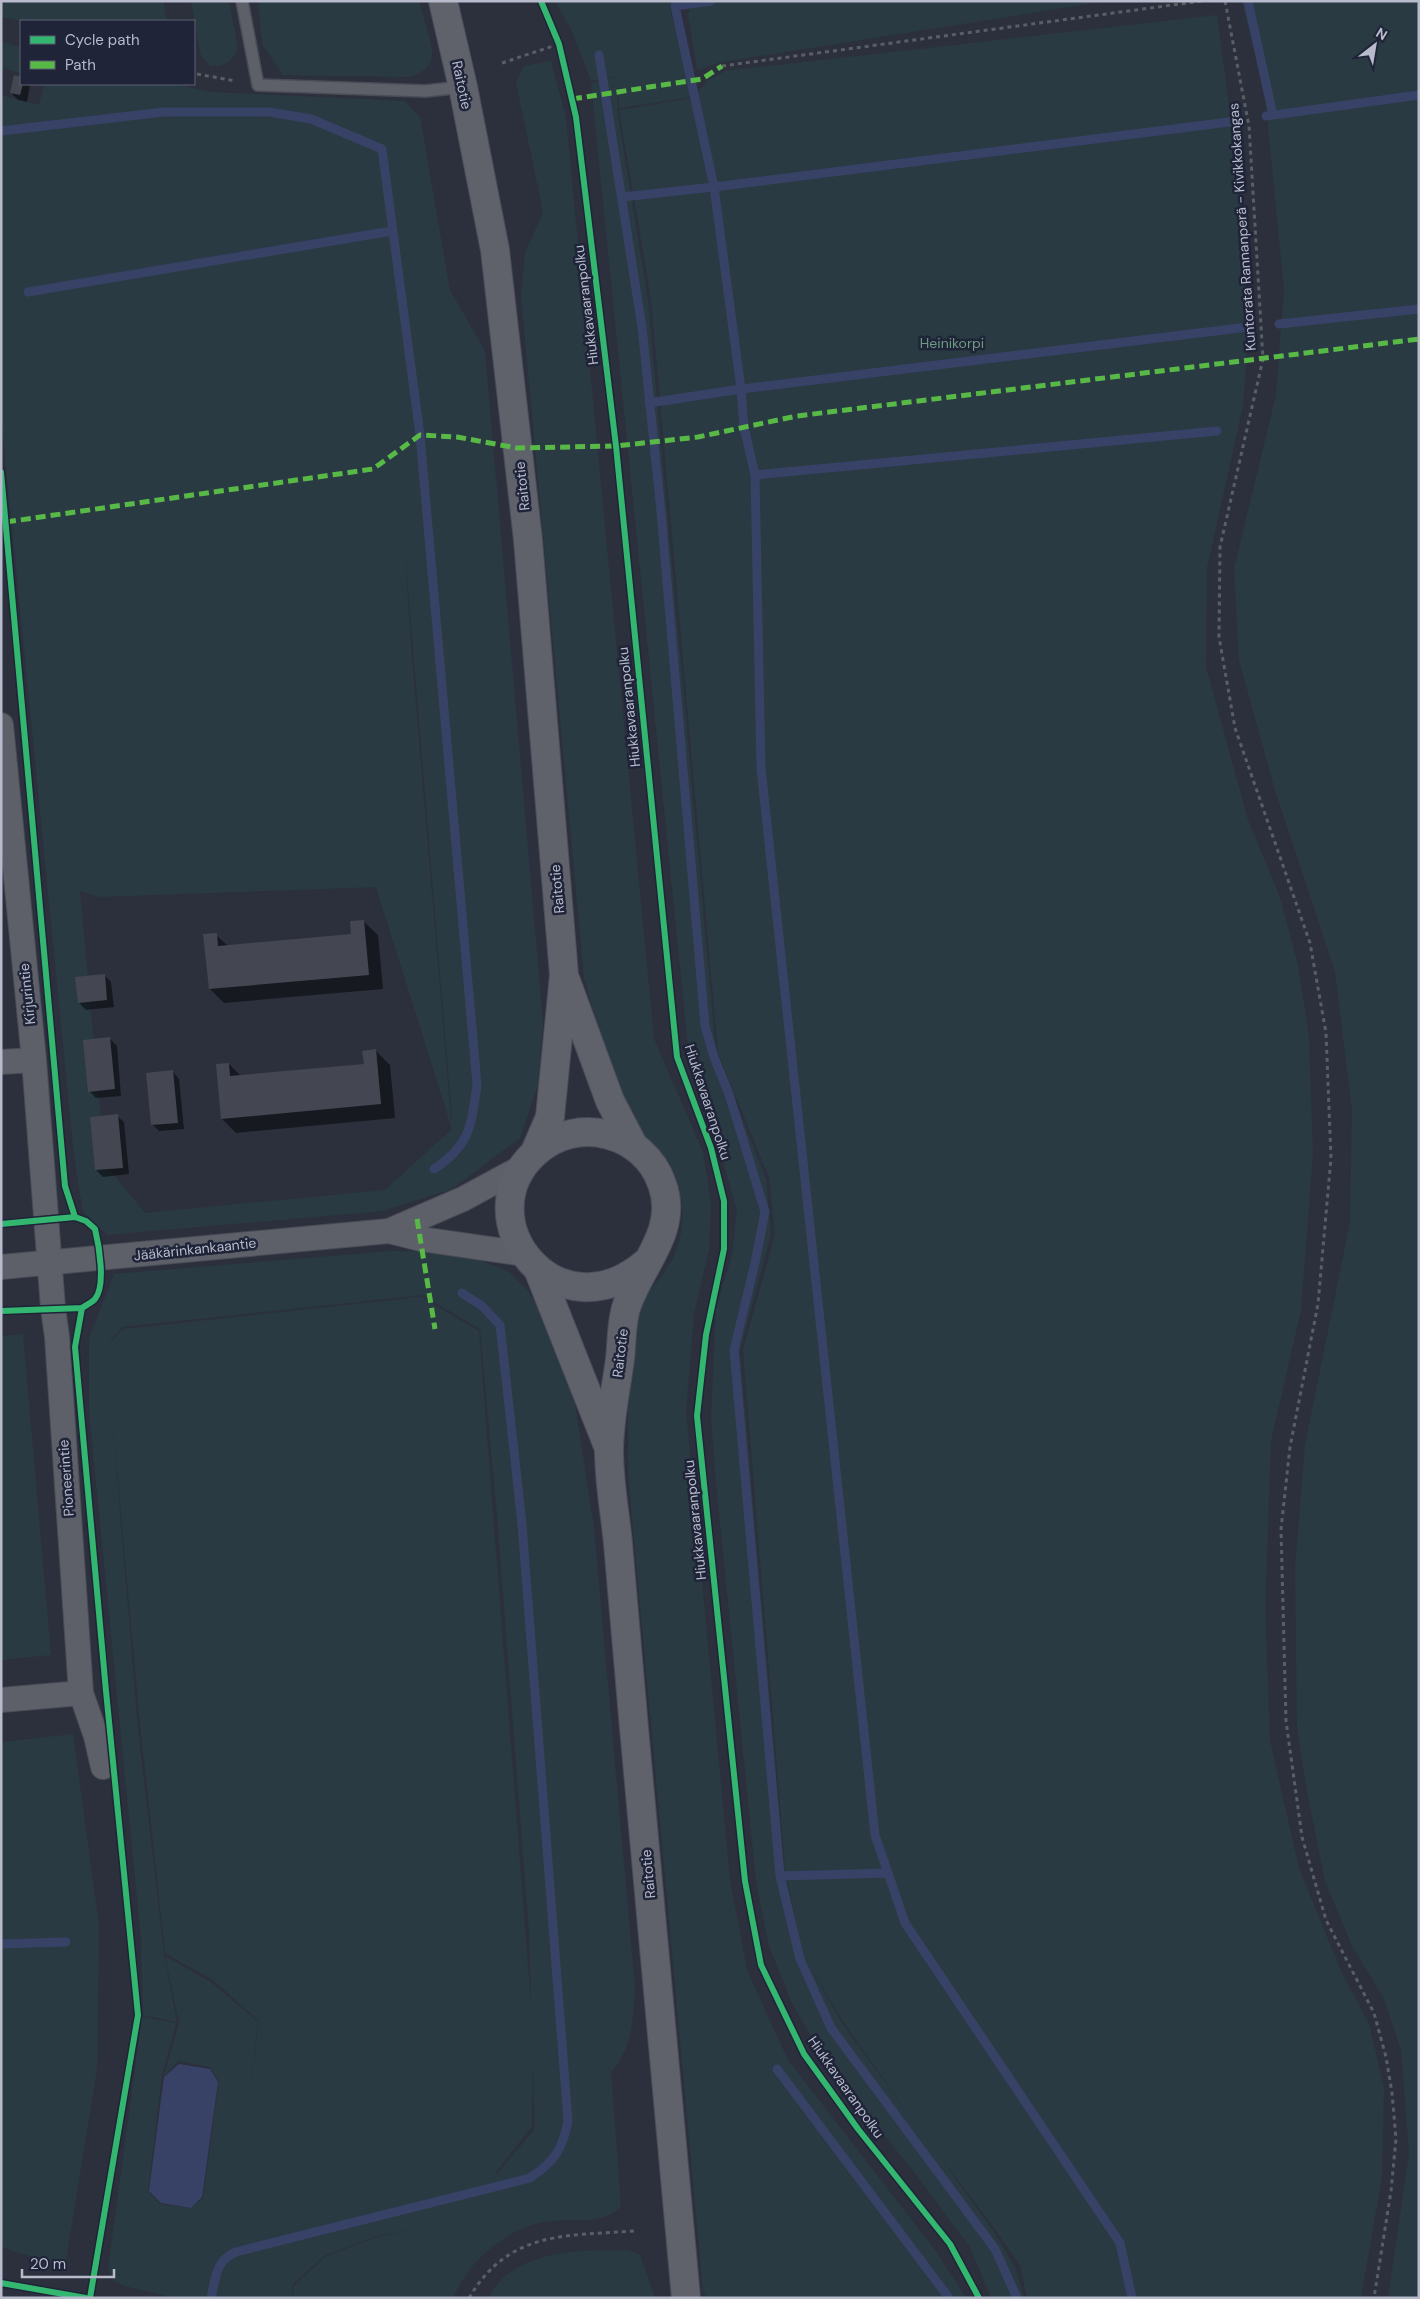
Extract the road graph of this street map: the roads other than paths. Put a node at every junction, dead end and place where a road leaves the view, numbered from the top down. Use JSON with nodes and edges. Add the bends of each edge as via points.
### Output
{"nodes":[{"id":1,"x":242,"y":1,"type":"edge"},
{"id":2,"x":443,"y":1,"type":"edge"},
{"id":3,"x":463,"y":87,"type":"junction"},
{"id":4,"x":1,"y":724,"type":"edge"},
{"id":5,"x":564,"y":975,"type":"junction"},
{"id":6,"x":34,"y":1060,"type":"junction"},
{"id":7,"x":1,"y":1062,"type":"edge"},
{"id":8,"x":633,"y":1145,"type":"junction"},
{"id":9,"x":529,"y":1159,"type":"junction"},
{"id":10,"x":389,"y":1231,"type":"junction"},
{"id":11,"x":648,"y":1261,"type":"junction"},
{"id":12,"x":531,"y":1262,"type":"junction"},
{"id":13,"x":51,"y":1263,"type":"junction"},
{"id":14,"x":1,"y":1268,"type":"edge"},
{"id":15,"x":609,"y":1450,"type":"junction"},
{"id":16,"x":81,"y":1693,"type":"junction"},
{"id":17,"x":1,"y":1700,"type":"edge"},
{"id":18,"x":103,"y":1767,"type":"dead end"},
{"id":19,"x":686,"y":2298,"type":"edge"}],
"edges":[{"from":1,"to":3,"type":"lane","via":[[258,85],[425,91]]},
{"from":2,"to":3,"type":"main road","name":"Raitotie"},
{"from":3,"to":5,"type":"main road","name":"Raitotie","via":[[495,250],[528,540]]},
{"from":4,"to":6,"type":"street","name":"Kirjurintie"},
{"from":5,"to":8,"type":"main road","name":"Raitotie","via":[[610,1101]]},
{"from":5,"to":9,"type":"main road","name":"Raitotie","via":[[550,1117]]},
{"from":6,"to":7,"type":"street"},
{"from":6,"to":13,"type":"street","name":"Kirjurintie"},
{"from":8,"to":9,"type":"main road","name":"Raitotie","via":[[618,1136],[583,1131],[565,1134],[549,1142]]},
{"from":8,"to":11,"type":"main road","name":"Raitotie","via":[[657,1170],[667,1204],[666,1224]]},
{"from":9,"to":10,"type":"street","name":"Jääkärinkankaantie","via":[[463,1199]]},
{"from":9,"to":12,"type":"main road","name":"Raitotie","via":[[515,1182],[510,1216],[515,1236]]},
{"from":10,"to":12,"type":"street","name":"Jääkärinkankaantie"},
{"from":10,"to":13,"type":"street","name":"Jääkärinkankaantie"},
{"from":11,"to":12,"type":"main road","name":"Raitotie","via":[[615,1283],[595,1287],[555,1280]]},
{"from":11,"to":15,"type":"main road","name":"Raitotie","via":[[626,1308]]},
{"from":12,"to":15,"type":"main road","name":"Raitotie"},
{"from":13,"to":14,"type":"street","name":"Jääkärinkankaantie"},
{"from":13,"to":16,"type":"street","name":"Pioneerintie"},
{"from":15,"to":19,"type":"main road","name":"Raitotie"},
{"from":16,"to":17,"type":"street"},
{"from":16,"to":18,"type":"street","name":"Pioneerintie"}]}
